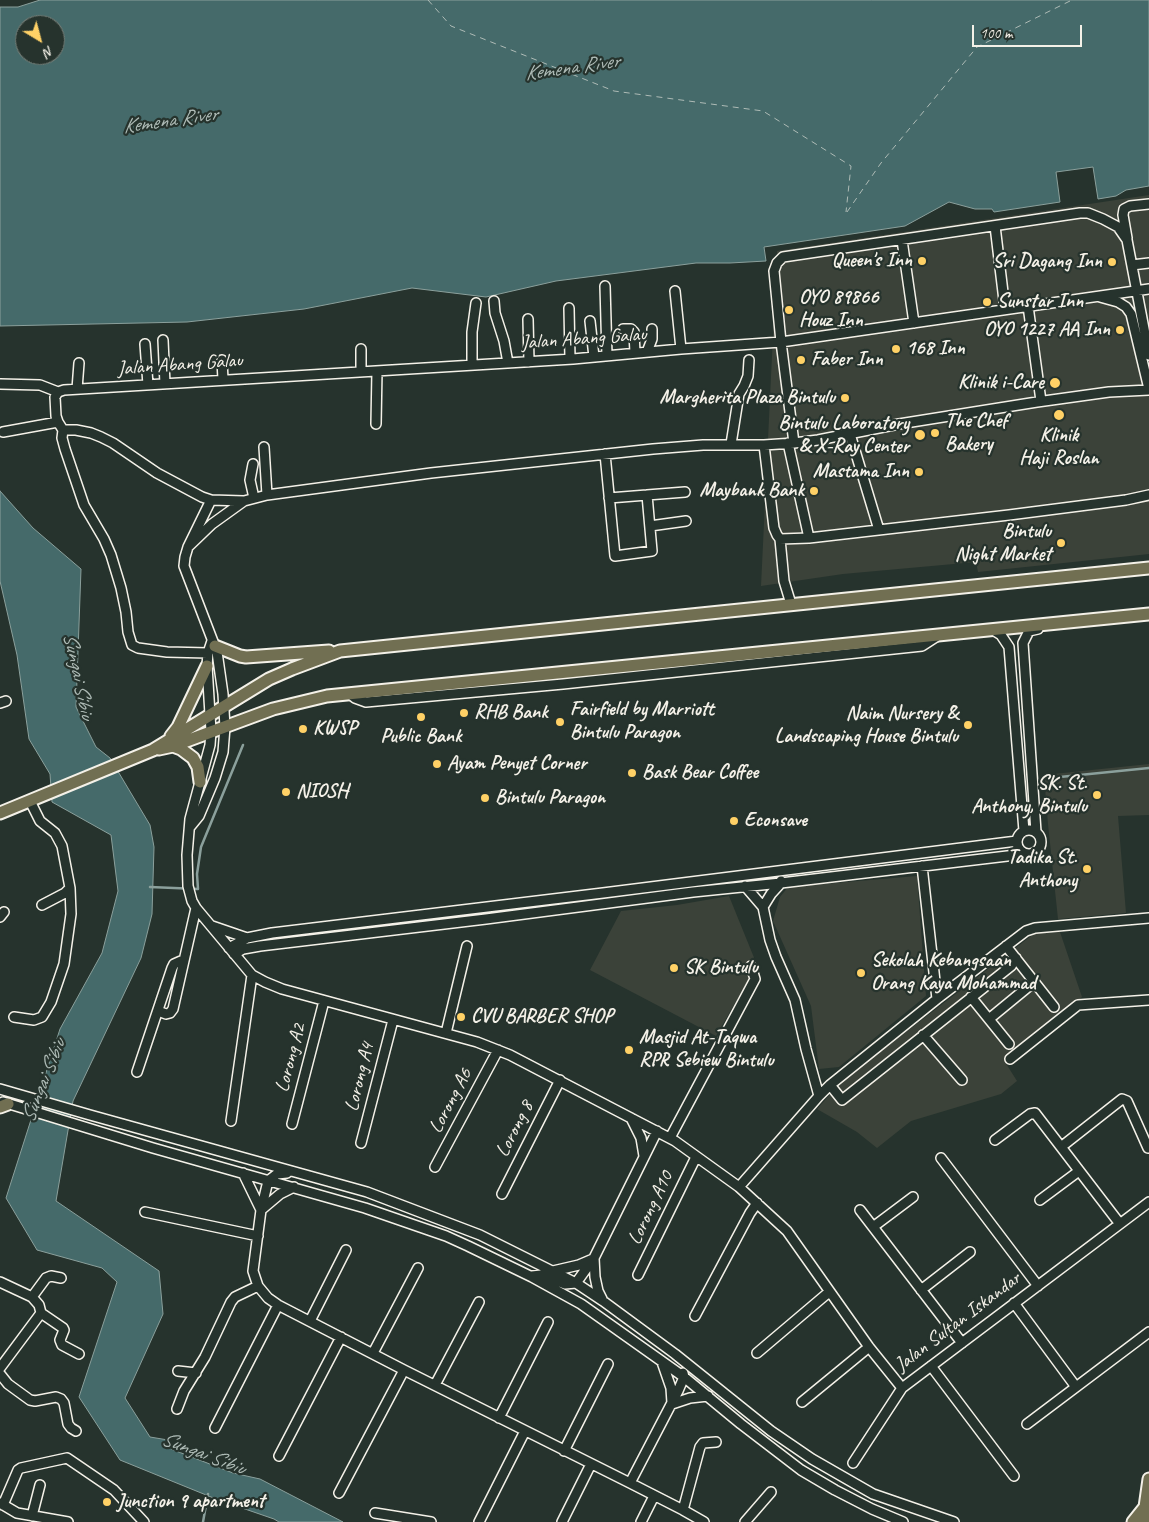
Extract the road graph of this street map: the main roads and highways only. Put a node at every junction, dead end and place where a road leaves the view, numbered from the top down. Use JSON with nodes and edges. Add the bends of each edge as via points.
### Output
{"nodes":[{"id":1,"x":1149,"y":568,"type":"edge"},
{"id":2,"x":1149,"y":614,"type":"edge"},
{"id":3,"x":212,"y":647,"type":"road end"},
{"id":4,"x":340,"y":652,"type":"junction"},
{"id":5,"x":207,"y":666,"type":"road end"},
{"id":6,"x":170,"y":744,"type":"junction"},
{"id":7,"x":200,"y":782,"type":"road end"},
{"id":8,"x":0,"y":813,"type":"edge"},
{"id":9,"x":1149,"y":1479,"type":"edge"},
{"id":10,"x":1145,"y":1507,"type":"junction"},
{"id":11,"x":1133,"y":1522,"type":"edge"},
{"id":12,"x":1145,"y":1522,"type":"edge"}],
"edges":[{"from":1,"to":4,"type":"main road"},
{"from":2,"to":6,"type":"main road","via":[[326,696],[273,709]]},
{"from":3,"to":4,"type":"main road","via":[[246,657]]},
{"from":4,"to":6,"type":"main road","via":[[269,679]]},
{"from":5,"to":6,"type":"main road"},
{"from":6,"to":7,"type":"main road","via":[[193,758]]},
{"from":6,"to":8,"type":"main road"},
{"from":9,"to":10,"type":"main road"},
{"from":10,"to":11,"type":"main road"},
{"from":10,"to":12,"type":"main road"}]}
